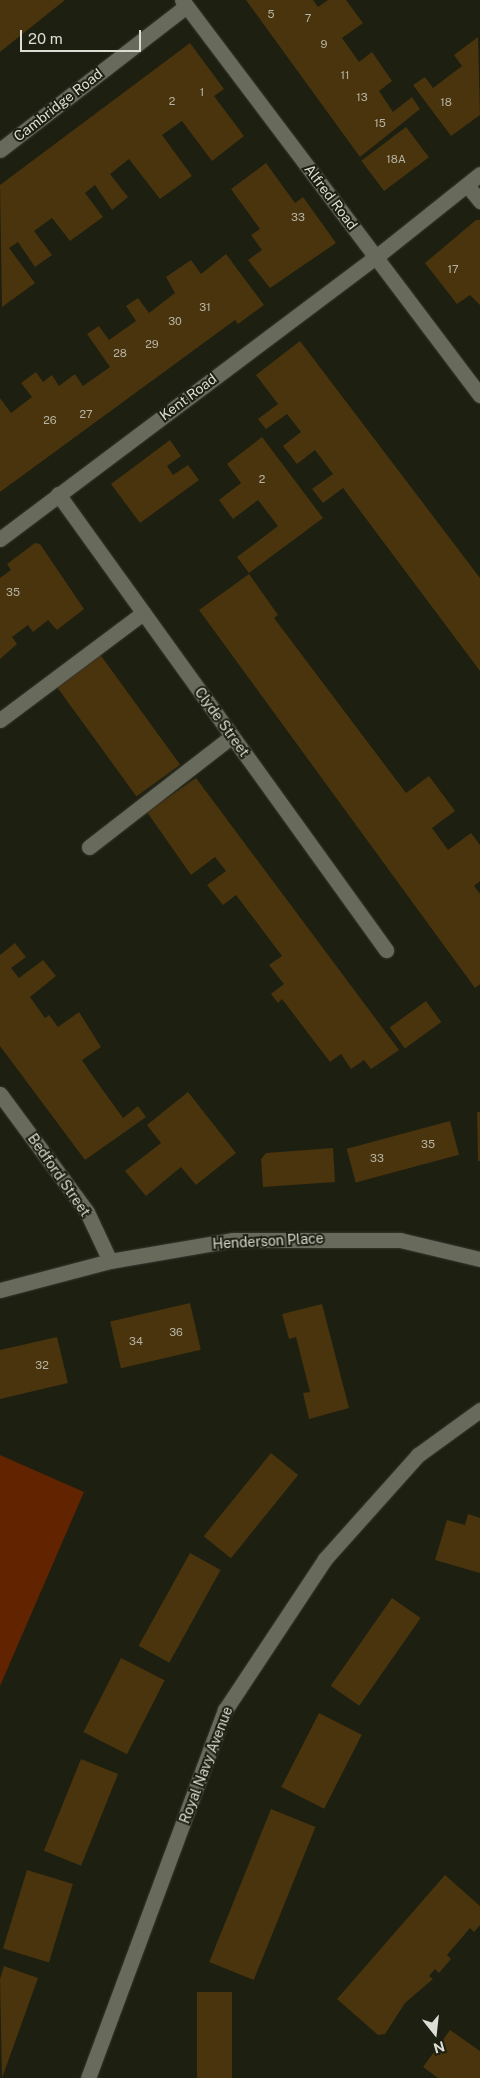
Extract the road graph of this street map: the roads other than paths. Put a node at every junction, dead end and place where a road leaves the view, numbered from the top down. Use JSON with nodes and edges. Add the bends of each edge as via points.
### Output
{"nodes":[{"id":1,"x":184,"y":3,"type":"edge"},
{"id":2,"x":0,"y":150,"type":"edge"},
{"id":3,"x":480,"y":174,"type":"edge"},
{"id":4,"x":467,"y":185,"type":"junction"},
{"id":5,"x":480,"y":202,"type":"edge"},
{"id":6,"x":376,"y":258,"type":"junction"},
{"id":7,"x":480,"y":395,"type":"edge"},
{"id":8,"x":58,"y":494,"type":"junction"},
{"id":9,"x":0,"y":539,"type":"edge"},
{"id":10,"x":143,"y":613,"type":"junction"},
{"id":11,"x":0,"y":720,"type":"edge"},
{"id":12,"x":232,"y":736,"type":"junction"},
{"id":13,"x":89,"y":847,"type":"dead end"},
{"id":14,"x":386,"y":950,"type":"dead end"},
{"id":15,"x":0,"y":1094,"type":"edge"},
{"id":16,"x":480,"y":1258,"type":"edge"},
{"id":17,"x":110,"y":1261,"type":"junction"},
{"id":18,"x":0,"y":1290,"type":"edge"},
{"id":19,"x":480,"y":1410,"type":"edge"},
{"id":20,"x":88,"y":2078,"type":"edge"}],
"edges":[{"from":1,"to":2,"type":"street","name":"Cambridge Road"},
{"from":1,"to":6,"type":"street","name":"Alfred Road"},
{"from":3,"to":4,"type":"street","name":"Kent Road"},
{"from":4,"to":5,"type":"street"},
{"from":4,"to":6,"type":"street","name":"Kent Road"},
{"from":6,"to":7,"type":"street","name":"Alfred Road"},
{"from":6,"to":8,"type":"street","name":"Kent Road"},
{"from":8,"to":9,"type":"street","name":"Kent Road"},
{"from":8,"to":10,"type":"street","name":"Clyde Street"},
{"from":10,"to":11,"type":"street"},
{"from":10,"to":12,"type":"street","name":"Clyde Street"},
{"from":12,"to":13,"type":"street"},
{"from":12,"to":14,"type":"street","name":"Clyde Street"},
{"from":15,"to":17,"type":"street","name":"Bedford Street","via":[[87,1212]]},
{"from":16,"to":17,"type":"street","name":"Henderson Place","via":[[400,1240],[310,1237],[233,1240]]},
{"from":17,"to":18,"type":"street","name":"Henderson Place"},
{"from":19,"to":20,"type":"street","name":"Royal Navy Avenue","via":[[418,1454],[325,1558],[224,1710]]}]}
